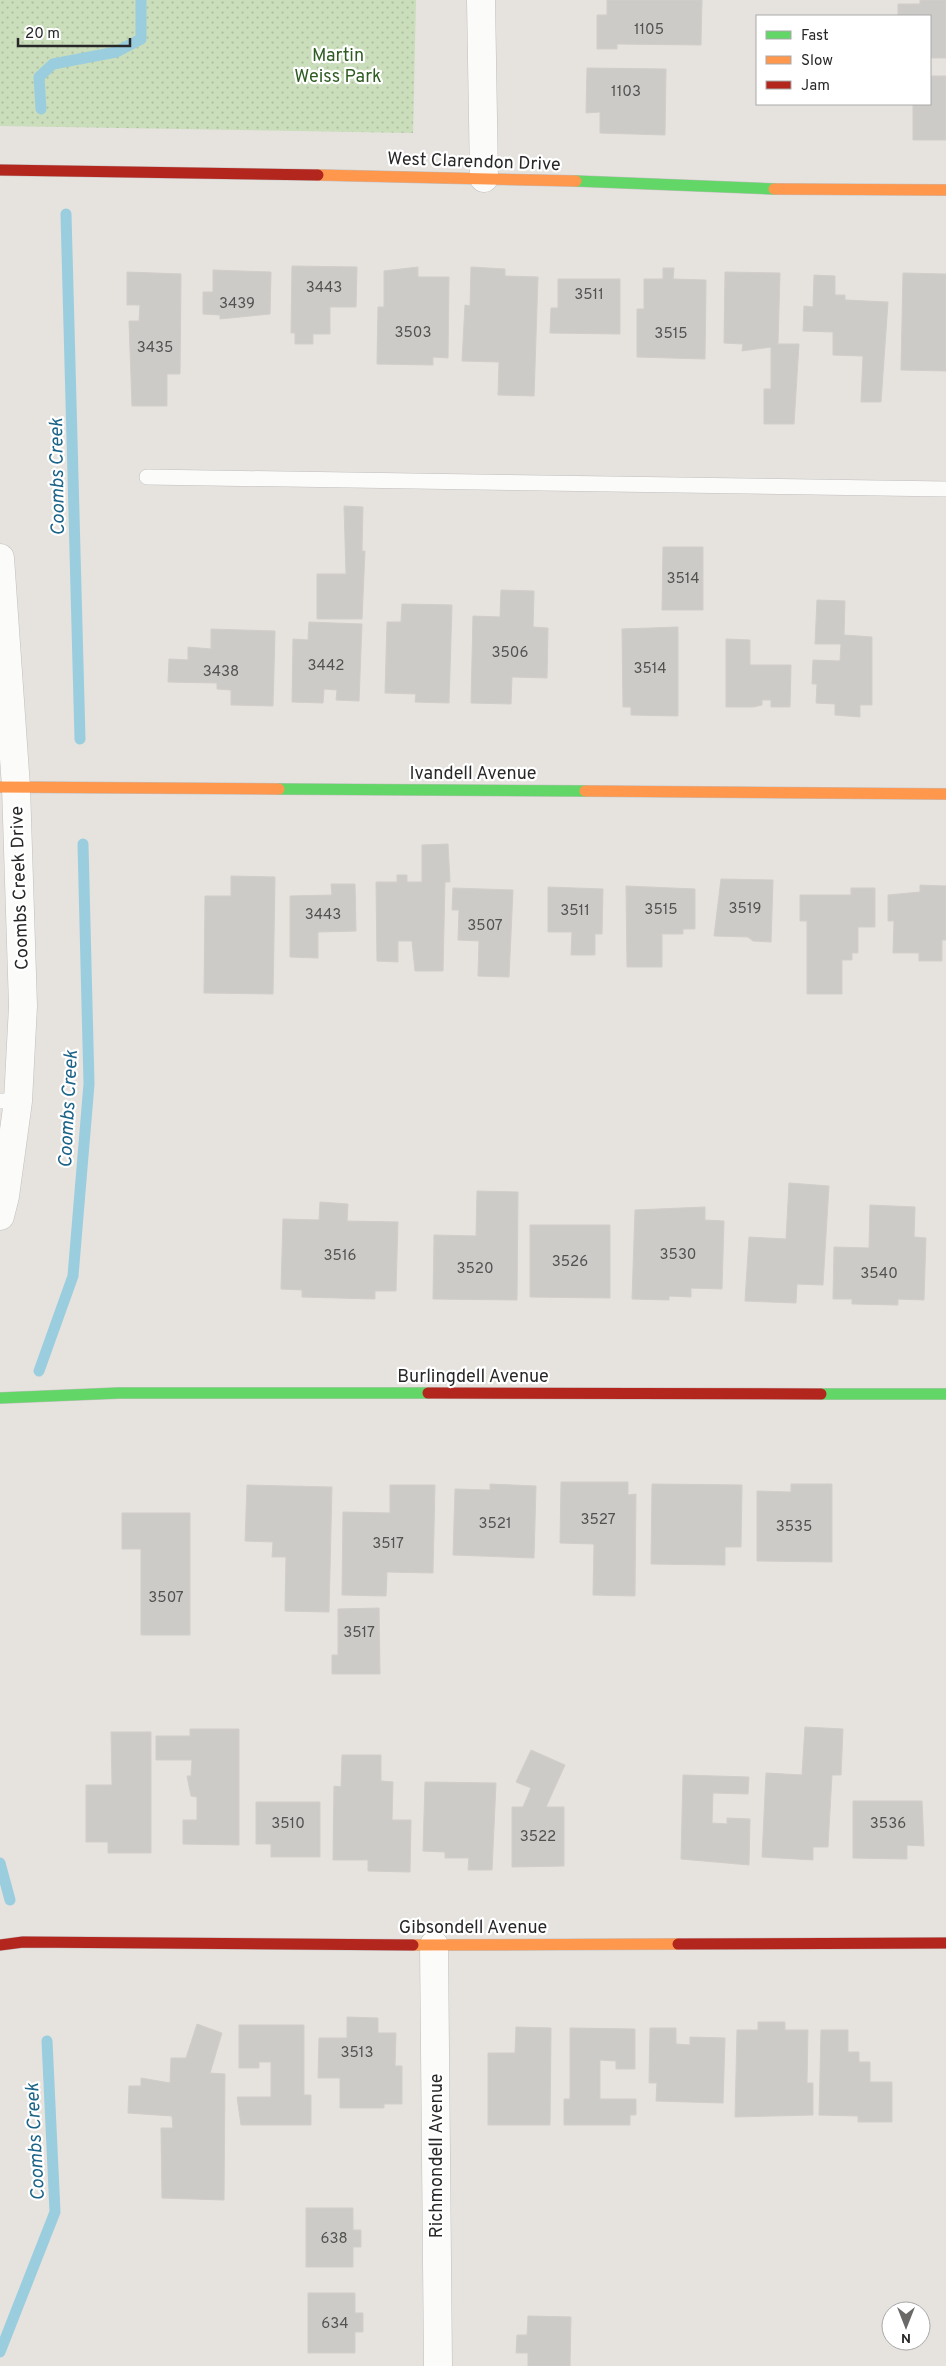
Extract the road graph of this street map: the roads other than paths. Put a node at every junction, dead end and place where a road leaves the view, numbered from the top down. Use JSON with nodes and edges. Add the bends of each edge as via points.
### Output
{"nodes":[{"id":1,"x":481,"y":0,"type":"edge"},
{"id":2,"x":0,"y":170,"type":"edge"},
{"id":3,"x":484,"y":178,"type":"junction"},
{"id":4,"x":946,"y":190,"type":"edge"},
{"id":5,"x":146,"y":477,"type":"dead end"},
{"id":6,"x":946,"y":489,"type":"edge"},
{"id":7,"x":0,"y":558,"type":"edge"},
{"id":8,"x":8,"y":787,"type":"edge"},
{"id":9,"x":946,"y":794,"type":"edge"},
{"id":10,"x":9,"y":1101,"type":"edge"},
{"id":11,"x":0,"y":1216,"type":"edge"},
{"id":12,"x":946,"y":1394,"type":"edge"},
{"id":13,"x":0,"y":1398,"type":"edge"},
{"id":14,"x":946,"y":1943,"type":"edge"},
{"id":15,"x":0,"y":1945,"type":"edge"},
{"id":16,"x":434,"y":1945,"type":"junction"},
{"id":17,"x":438,"y":2366,"type":"edge"}],
"edges":[{"from":1,"to":3,"type":"street"},
{"from":2,"to":3,"type":"street","name":"West Clarendon Drive"},
{"from":3,"to":4,"type":"street","name":"West Clarendon Drive","via":[[774,189]]},
{"from":5,"to":6,"type":"lane"},
{"from":7,"to":8,"type":"street","name":"Coombs Creek Drive"},
{"from":8,"to":9,"type":"street","name":"Ivandell Avenue"},
{"from":8,"to":10,"type":"street","name":"Coombs Creek Drive","via":[[24,1006]]},
{"from":10,"to":11,"type":"street","name":"Coombs Creek Drive","via":[[6,1196]]},
{"from":12,"to":13,"type":"street","name":"Burlingdell Avenue","via":[[119,1393]]},
{"from":14,"to":16,"type":"street","name":"Gibsondell Avenue"},
{"from":15,"to":16,"type":"street","name":"Gibsondell Avenue","via":[[24,1942]]},
{"from":16,"to":17,"type":"street","name":"Richmondell Avenue"}]}
